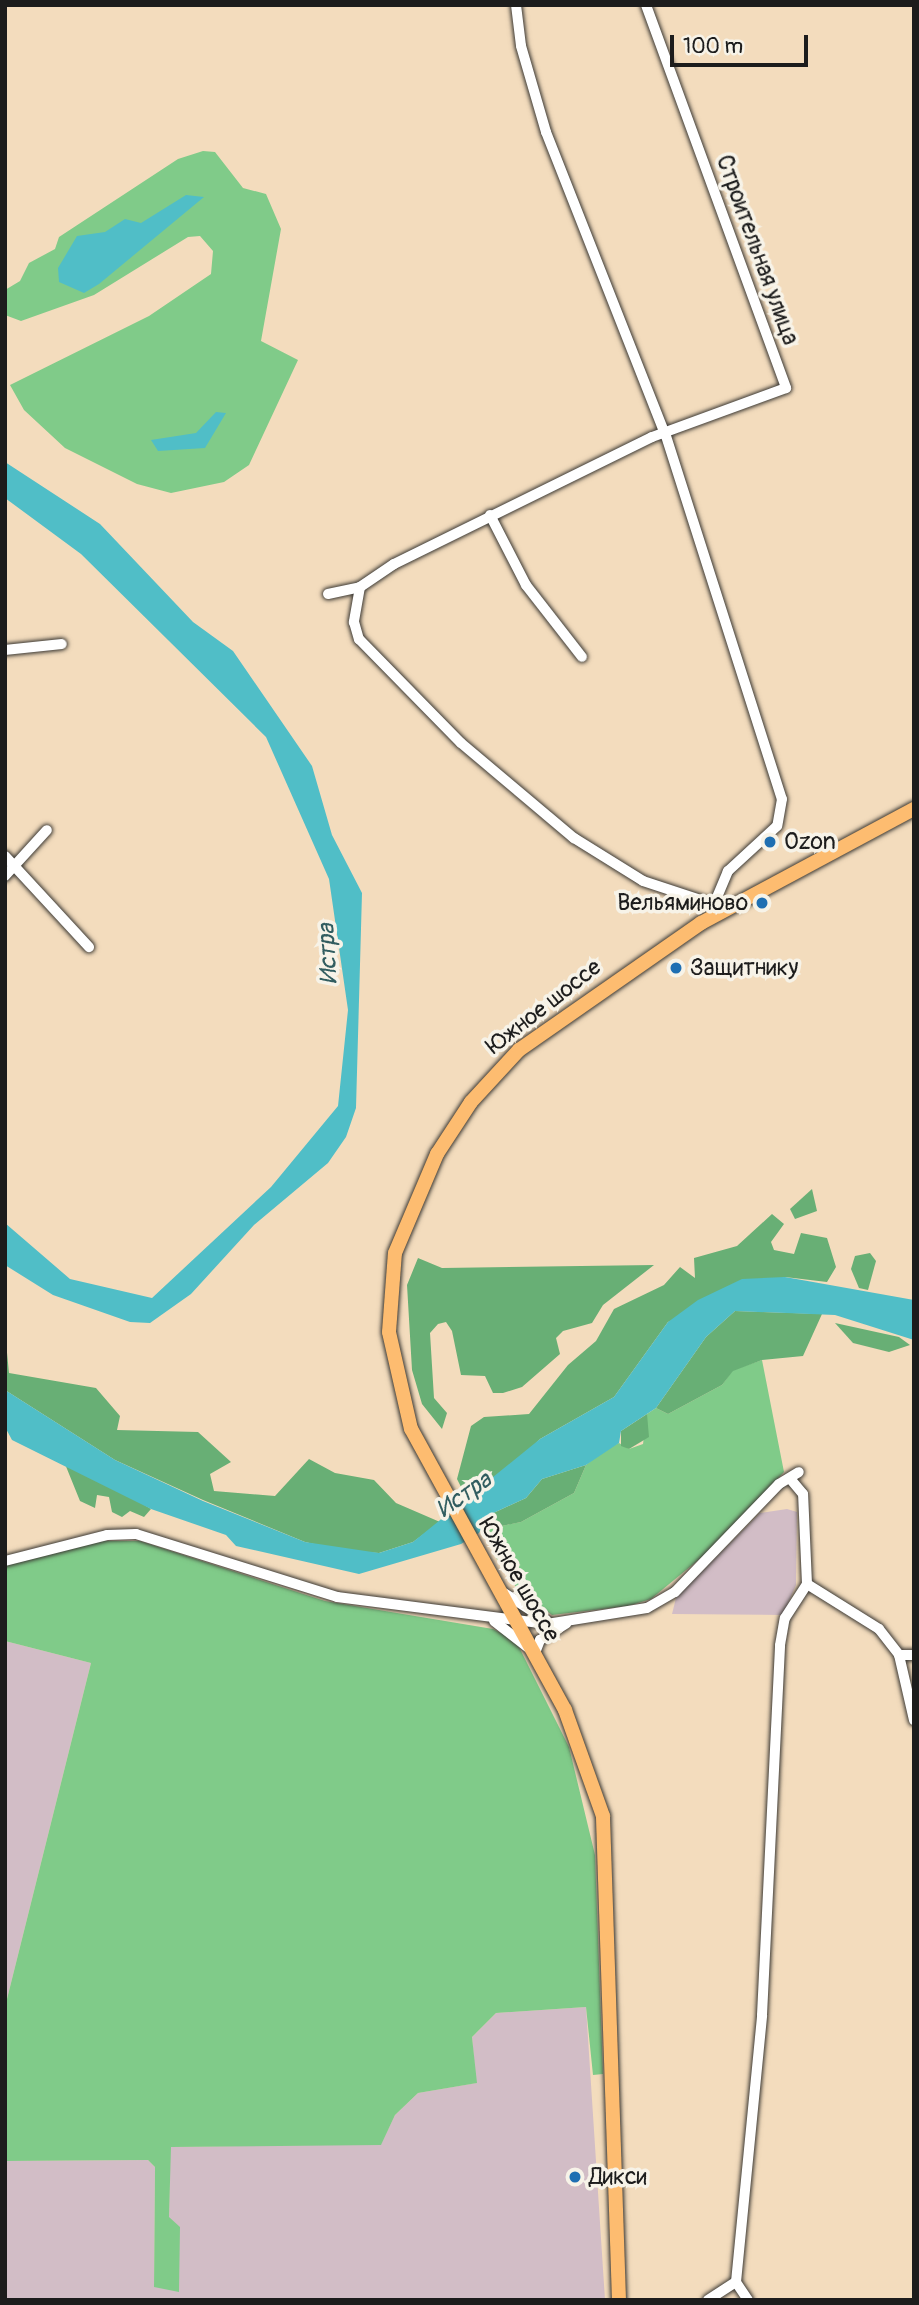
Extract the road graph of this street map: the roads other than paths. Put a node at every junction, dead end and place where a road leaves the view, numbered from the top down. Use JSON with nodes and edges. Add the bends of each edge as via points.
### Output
{"nodes":[{"id":1,"x":516,"y":5,"type":"edge"},
{"id":2,"x":646,"y":5,"type":"edge"},
{"id":3,"x":666,"y":436,"type":"junction"},
{"id":4,"x":490,"y":515,"type":"junction"},
{"id":5,"x":360,"y":587,"type":"junction"},
{"id":6,"x":328,"y":594,"type":"dead end"},
{"id":7,"x":62,"y":644,"type":"dead end"},
{"id":8,"x":5,"y":650,"type":"edge"},
{"id":9,"x":582,"y":657,"type":"dead end"},
{"id":10,"x":914,"y":809,"type":"edge"},
{"id":11,"x":47,"y":831,"type":"dead end"},
{"id":12,"x":5,"y":856,"type":"edge"},
{"id":13,"x":15,"y":865,"type":"junction"},
{"id":14,"x":5,"y":876,"type":"edge"},
{"id":15,"x":712,"y":909,"type":"junction"},
{"id":16,"x":89,"y":947,"type":"dead end"},
{"id":17,"x":5,"y":1560,"type":"edge"},
{"id":18,"x":496,"y":1583,"type":"junction"},
{"id":19,"x":807,"y":1584,"type":"junction"},
{"id":20,"x":485,"y":1617,"type":"junction"},
{"id":21,"x":518,"y":1621,"type":"junction"},
{"id":22,"x":572,"y":1621,"type":"junction"},
{"id":23,"x":535,"y":1653,"type":"junction"},
{"id":24,"x":899,"y":1655,"type":"junction"},
{"id":25,"x":914,"y":1655,"type":"edge"},
{"id":26,"x":914,"y":1720,"type":"edge"},
{"id":27,"x":736,"y":2281,"type":"junction"},
{"id":28,"x":619,"y":2300,"type":"edge"},
{"id":29,"x":708,"y":2300,"type":"edge"},
{"id":30,"x":748,"y":2300,"type":"edge"}],
"edges":[{"from":1,"to":3,"type":"street","via":[[546,132]]},
{"from":2,"to":3,"type":"street","name":"Строительная улица","via":[[786,388]]},
{"from":3,"to":4,"type":"street"},
{"from":3,"to":15,"type":"street","via":[[782,799],[777,826],[736,860]]},
{"from":4,"to":5,"type":"street"},
{"from":4,"to":9,"type":"street","via":[[526,585]]},
{"from":5,"to":6,"type":"street"},
{"from":5,"to":15,"type":"street","via":[[354,622],[359,639],[461,743],[617,867],[669,894]]},
{"from":7,"to":8,"type":"street"},
{"from":10,"to":15,"type":"main road","name":"Южное шоссе"},
{"from":11,"to":13,"type":"street"},
{"from":12,"to":13,"type":"street"},
{"from":13,"to":14,"type":"street"},
{"from":13,"to":16,"type":"street"},
{"from":15,"to":18,"type":"main road","name":"Южное шоссе","via":[[519,1050],[471,1102],[417,1193],[396,1253],[389,1332],[401,1400],[438,1485]]},
{"from":17,"to":20,"type":"street","via":[[107,1535],[136,1534],[337,1597]]},
{"from":18,"to":20,"type":"street","via":[[498,1608]]},
{"from":18,"to":21,"type":"main road","name":"Южное шоссе"},
{"from":18,"to":22,"type":"street","via":[[539,1618]]},
{"from":19,"to":22,"type":"street","via":[[803,1494],[796,1476],[779,1484],[675,1592],[647,1608]]},
{"from":19,"to":24,"type":"street","via":[[879,1629]]},
{"from":19,"to":27,"type":"street","via":[[785,1618],[780,1645],[762,2015]]},
{"from":20,"to":21,"type":"street"},
{"from":20,"to":23,"type":"street","via":[[512,1630]]},
{"from":21,"to":22,"type":"street"},
{"from":21,"to":23,"type":"main road","name":"Южное шоссе"},
{"from":22,"to":23,"type":"street","via":[[540,1640]]},
{"from":23,"to":28,"type":"main road","name":"Южное шоссе","via":[[587,1759],[603,1816]]},
{"from":24,"to":25,"type":"street"},
{"from":24,"to":26,"type":"street"},
{"from":27,"to":29,"type":"street"},
{"from":27,"to":30,"type":"street"}]}
